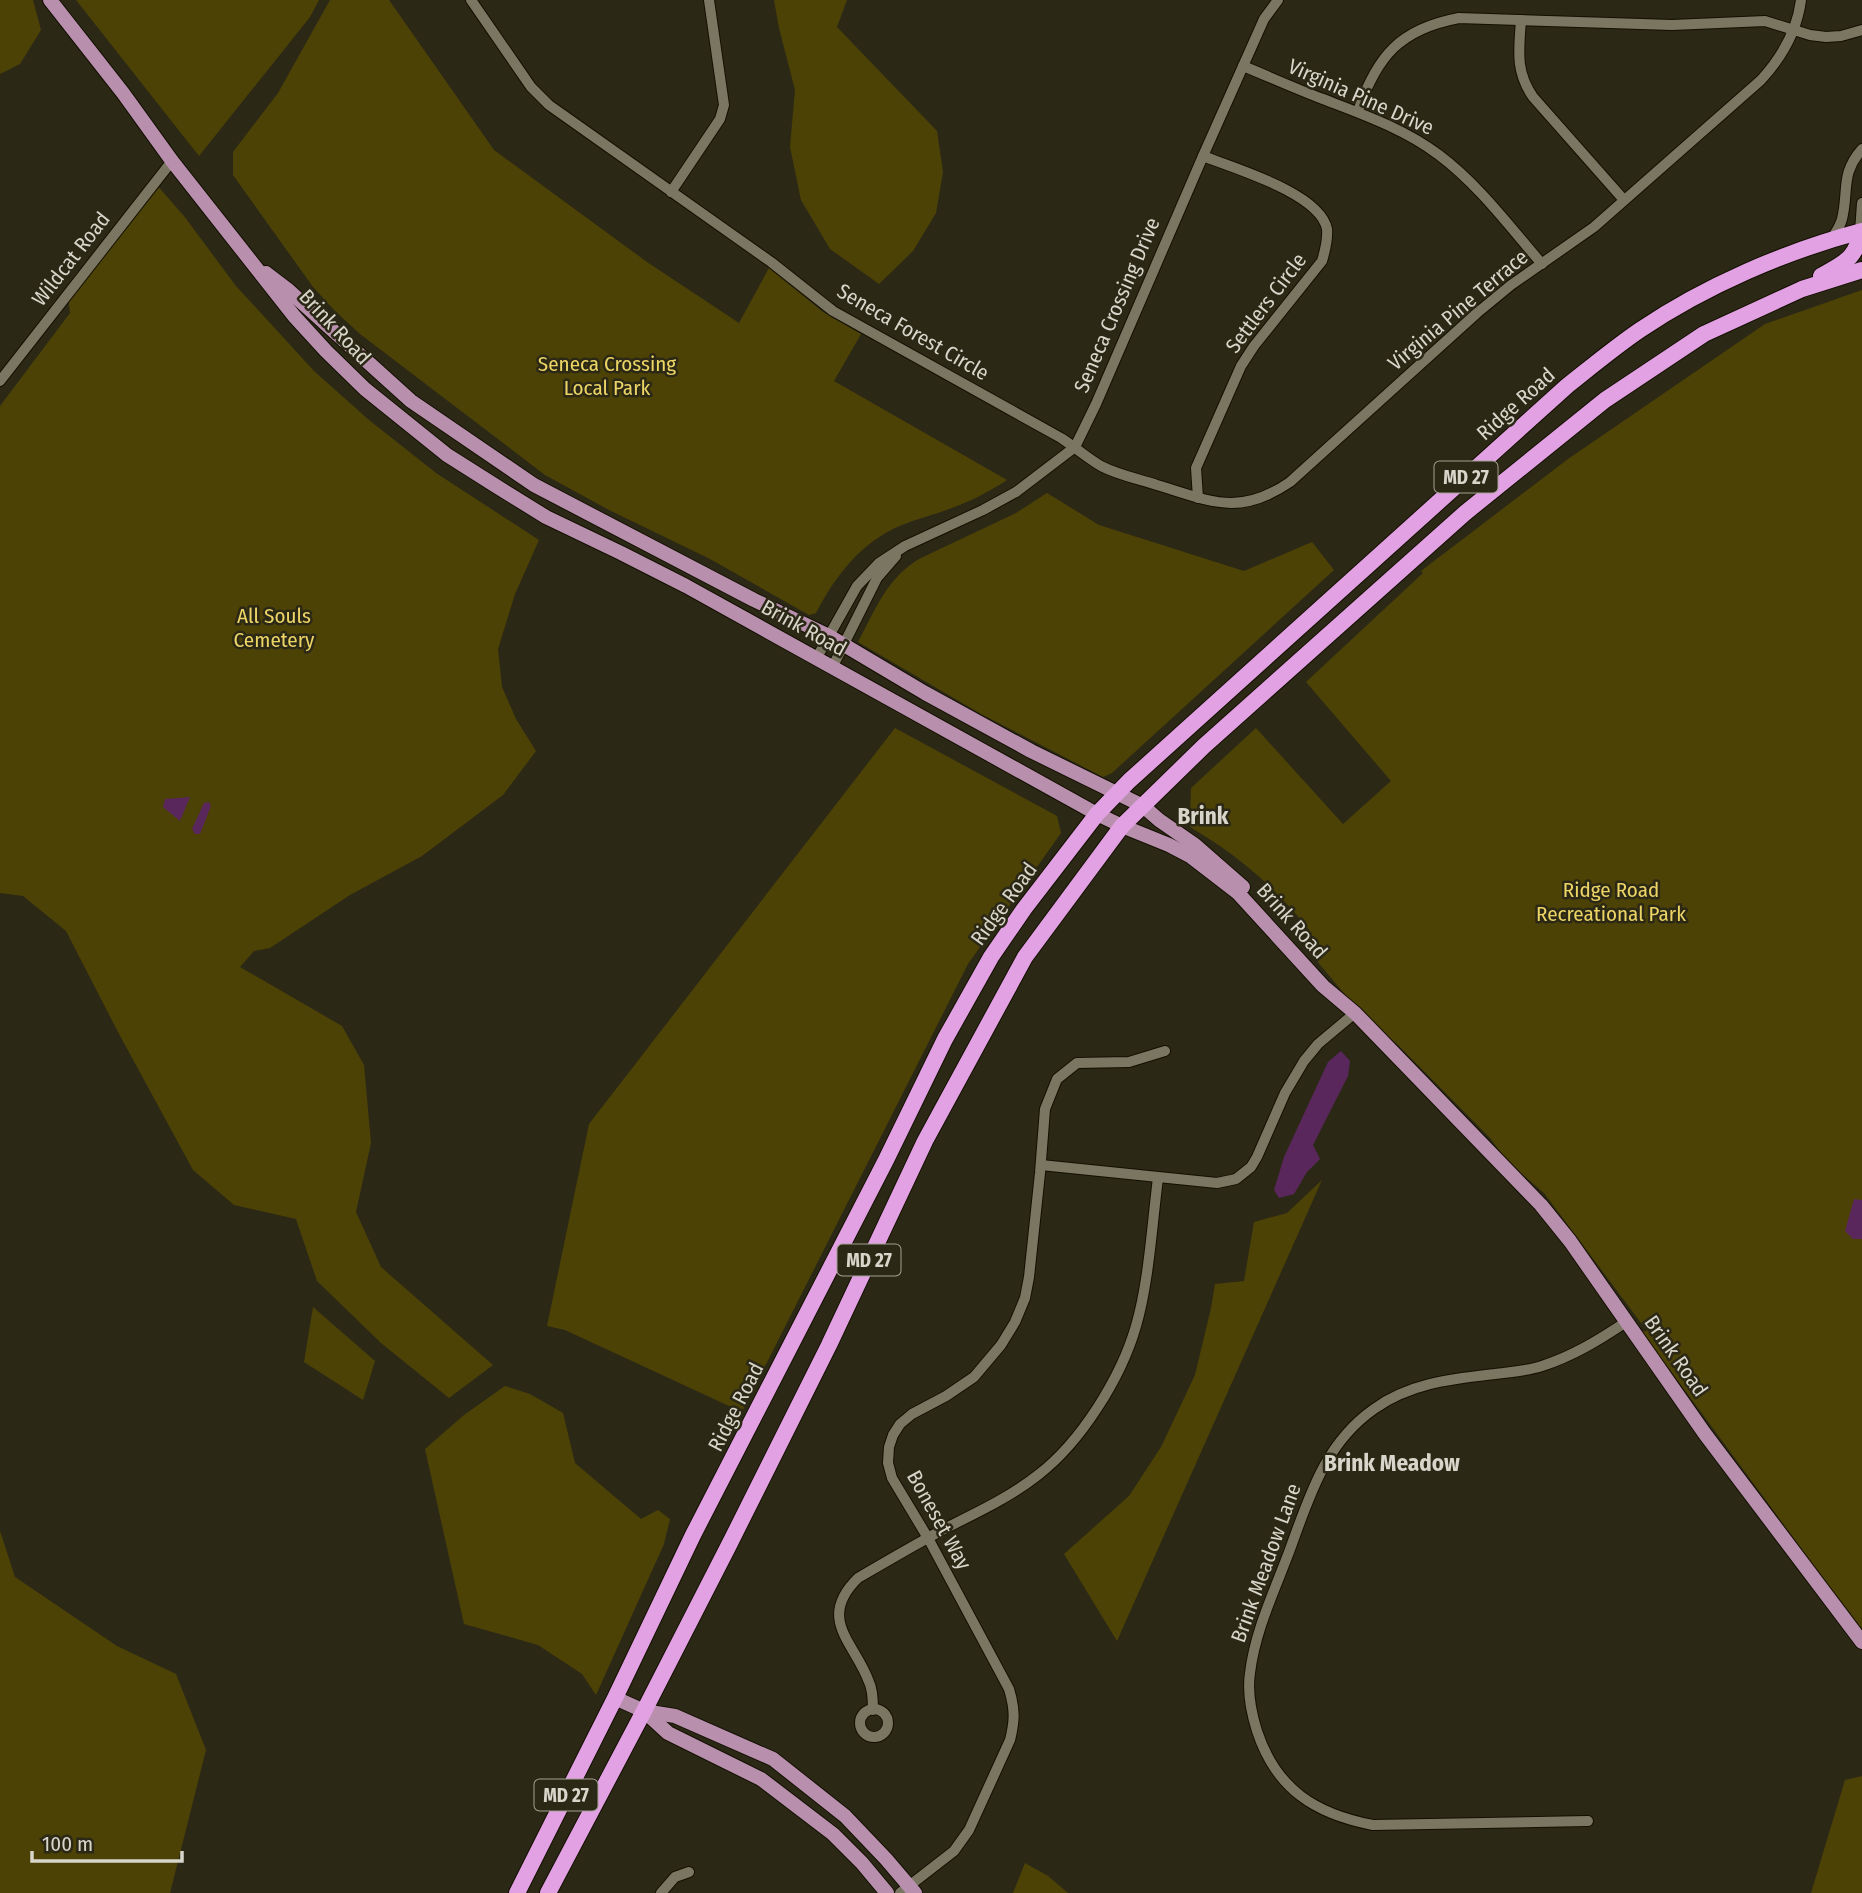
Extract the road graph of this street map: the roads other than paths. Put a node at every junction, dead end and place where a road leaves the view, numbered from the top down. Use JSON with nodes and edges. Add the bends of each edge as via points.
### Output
{"nodes":[{"id":1,"x":50,"y":0,"type":"edge"},
{"id":2,"x":471,"y":0,"type":"edge"},
{"id":3,"x":709,"y":0,"type":"edge"},
{"id":4,"x":1278,"y":0,"type":"edge"},
{"id":5,"x":1801,"y":0,"type":"edge"},
{"id":6,"x":1521,"y":20,"type":"junction"},
{"id":7,"x":1794,"y":30,"type":"junction"},
{"id":8,"x":1862,"y":30,"type":"edge"},
{"id":9,"x":1243,"y":66,"type":"junction"},
{"id":10,"x":1358,"y":111,"type":"junction"},
{"id":11,"x":1862,"y":149,"type":"edge"},
{"id":12,"x":1203,"y":156,"type":"junction"},
{"id":13,"x":172,"y":161,"type":"junction"},
{"id":14,"x":670,"y":192,"type":"junction"},
{"id":15,"x":1623,"y":200,"type":"junction"},
{"id":16,"x":1862,"y":203,"type":"edge"},
{"id":17,"x":1861,"y":232,"type":"edge"},
{"id":18,"x":1830,"y":241,"type":"junction"},
{"id":19,"x":248,"y":258,"type":"junction"},
{"id":20,"x":1542,"y":264,"type":"junction"},
{"id":21,"x":1862,"y":270,"type":"edge"},
{"id":22,"x":1802,"y":289,"type":"junction"},
{"id":23,"x":0,"y":381,"type":"edge"},
{"id":24,"x":1075,"y":447,"type":"junction"},
{"id":25,"x":1198,"y":498,"type":"junction"},
{"id":26,"x":905,"y":546,"type":"junction"},
{"id":27,"x":828,"y":636,"type":"junction"},
{"id":28,"x":843,"y":645,"type":"junction"},
{"id":29,"x":816,"y":659,"type":"junction"},
{"id":30,"x":832,"y":668,"type":"junction"},
{"id":31,"x":1117,"y":793,"type":"junction"},
{"id":32,"x":1143,"y":806,"type":"junction"},
{"id":33,"x":1097,"y":814,"type":"junction"},
{"id":34,"x":1122,"y":826,"type":"junction"},
{"id":35,"x":1355,"y":1013,"type":"junction"},
{"id":36,"x":1165,"y":1051,"type":"dead end"},
{"id":37,"x":1041,"y":1165,"type":"junction"},
{"id":38,"x":1158,"y":1178,"type":"junction"},
{"id":39,"x":1626,"y":1322,"type":"junction"},
{"id":40,"x":928,"y":1538,"type":"junction"},
{"id":41,"x":1862,"y":1642,"type":"edge"},
{"id":42,"x":615,"y":1698,"type":"junction"},
{"id":43,"x":873,"y":1710,"type":"dead end"},
{"id":44,"x":644,"y":1712,"type":"junction"},
{"id":45,"x":1588,"y":1821,"type":"dead end"},
{"id":46,"x":689,"y":1872,"type":"dead end"},
{"id":47,"x":908,"y":1891,"type":"edge"},
{"id":48,"x":517,"y":1893,"type":"edge"},
{"id":49,"x":548,"y":1893,"type":"edge"},
{"id":50,"x":661,"y":1893,"type":"edge"},
{"id":51,"x":887,"y":1893,"type":"edge"}],
"edges":[{"from":1,"to":13,"type":"main road","name":"Brink Road"},
{"from":2,"to":14,"type":"street","name":"Seneca Forest Circle","via":[[531,87],[549,105]]},
{"from":3,"to":14,"type":"street","via":[[724,105],[720,119]]},
{"from":4,"to":9,"type":"street","name":"Seneca Crossing Drive"},
{"from":5,"to":7,"type":"street","name":"Virginia Pine Terrace"},
{"from":6,"to":7,"type":"street","via":[[1672,25],[1765,21]]},
{"from":6,"to":10,"type":"street","via":[[1459,18],[1406,38],[1372,76]]},
{"from":6,"to":15,"type":"street","via":[[1520,74],[1525,85]]},
{"from":7,"to":8,"type":"street","via":[[1826,37]]},
{"from":7,"to":15,"type":"street","name":"Virginia Pine Terrace","via":[[1761,80]]},
{"from":9,"to":10,"type":"street","name":"Virginia Pine Drive"},
{"from":9,"to":12,"type":"street","name":"Seneca Crossing Drive"},
{"from":10,"to":20,"type":"street","name":"Virginia Pine Drive","via":[[1418,141],[1465,176]]},
{"from":11,"to":18,"type":"street","via":[[1847,178],[1842,223]]},
{"from":12,"to":24,"type":"street","name":"Seneca Crossing Drive"},
{"from":12,"to":25,"type":"street","name":"Settlers Circle","via":[[1308,202],[1324,222],[1327,245],[1322,261],[1241,366],[1196,468]]},
{"from":13,"to":19,"type":"main road","name":"Brink Road"},
{"from":13,"to":23,"type":"street","name":"Wildcat Road"},
{"from":14,"to":24,"type":"street","name":"Seneca Forest Circle","via":[[833,311]]},
{"from":15,"to":20,"type":"street","name":"Virginia Pine Terrace"},
{"from":16,"to":17,"type":"street"},
{"from":17,"to":18,"type":"highway","name":"Ridge Road","number":"MD 27"},
{"from":17,"to":22,"type":"highway","via":[[1858,247],[1847,260]]},
{"from":18,"to":31,"type":"highway","name":"Ridge Road","number":"MD 27","via":[[1700,295],[1640,330],[1567,386]]},
{"from":19,"to":27,"type":"main road","name":"Brink Road","via":[[411,401],[534,485]]},
{"from":19,"to":29,"type":"main road","name":"Brink Road","via":[[326,351],[447,455],[546,517],[686,586]]},
{"from":20,"to":25,"type":"street","name":"Virginia Pine Terrace","via":[[1477,313],[1277,491],[1239,504]]},
{"from":21,"to":22,"type":"highway","number":"MD 27"},
{"from":22,"to":32,"type":"highway","number":"MD 27","via":[[1704,334],[1605,400],[1465,513]]},
{"from":24,"to":25,"type":"street","name":"Virginia Pine Terrace","via":[[1111,470]]},
{"from":24,"to":26,"type":"street","name":"Seneca Crossing Drive","via":[[1016,492]]},
{"from":26,"to":27,"type":"street","name":"Seneca Crossing Drive","via":[[879,563],[857,586]]},
{"from":26,"to":28,"type":"street","name":"Seneca Crossing Drive","via":[[877,578]]},
{"from":27,"to":28,"type":"main road","name":"Brink Road"},
{"from":27,"to":29,"type":"street","name":"Seneca Crossing Drive"},
{"from":28,"to":30,"type":"street","name":"Seneca Crossing Drive"},
{"from":28,"to":31,"type":"main road","name":"Brink Road","via":[[1031,751]]},
{"from":29,"to":30,"type":"main road","name":"Brink Road"},
{"from":30,"to":33,"type":"main road","name":"Brink Road"},
{"from":31,"to":32,"type":"main road","name":"Brink Road"},
{"from":31,"to":33,"type":"highway","name":"Ridge Road","number":"MD 27"},
{"from":32,"to":34,"type":"highway","number":"MD 27"},
{"from":32,"to":35,"type":"main road","name":"Brink Road","via":[[1238,882]]},
{"from":33,"to":34,"type":"main road","name":"Brink Road"},
{"from":33,"to":42,"type":"highway","name":"Ridge Road","number":"MD 27","via":[[998,947],[945,1038]]},
{"from":34,"to":35,"type":"main road","name":"Brink Road","via":[[1190,856],[1238,893],[1322,986]]},
{"from":34,"to":44,"type":"highway","number":"MD 27","via":[[1025,957],[925,1141],[829,1345]]},
{"from":35,"to":38,"type":"street","via":[[1304,1061],[1257,1157],[1244,1174],[1217,1184]]},
{"from":35,"to":39,"type":"main road","name":"Brink Road","via":[[1541,1205]]},
{"from":36,"to":37,"type":"street","name":"Boneset Way","via":[[1129,1062],[1077,1063],[1057,1079],[1045,1109]]},
{"from":37,"to":38,"type":"street"},
{"from":37,"to":40,"type":"street","name":"Boneset Way","via":[[1025,1298],[1014,1322],[974,1377],[912,1414],[900,1424],[889,1447],[892,1478]]},
{"from":38,"to":40,"type":"street","via":[[1136,1325],[1092,1416],[1040,1474]]},
{"from":39,"to":41,"type":"main road","name":"Brink Road"},
{"from":39,"to":45,"type":"street","name":"Brink Meadow Lane","via":[[1591,1346],[1542,1367],[1416,1387],[1371,1411],[1344,1436],[1314,1484],[1257,1639],[1249,1676],[1250,1708],[1263,1750],[1296,1793],[1322,1810],[1373,1825]]},
{"from":40,"to":43,"type":"street","via":[[858,1577],[841,1604],[839,1624],[870,1682]]},
{"from":40,"to":47,"type":"street","name":"Boneset Way","via":[[1009,1689],[1014,1724],[970,1830],[954,1851]]},
{"from":42,"to":44,"type":"main road"},
{"from":42,"to":48,"type":"highway","name":"Ridge Road","number":"MD 27"},
{"from":44,"to":47,"type":"main road","via":[[675,1716],[773,1759],[845,1816],[887,1858]]},
{"from":44,"to":49,"type":"highway","number":"MD 27"},
{"from":44,"to":51,"type":"main road","via":[[668,1733],[761,1779],[833,1834]]},
{"from":46,"to":50,"type":"street","via":[[674,1877]]}]}
